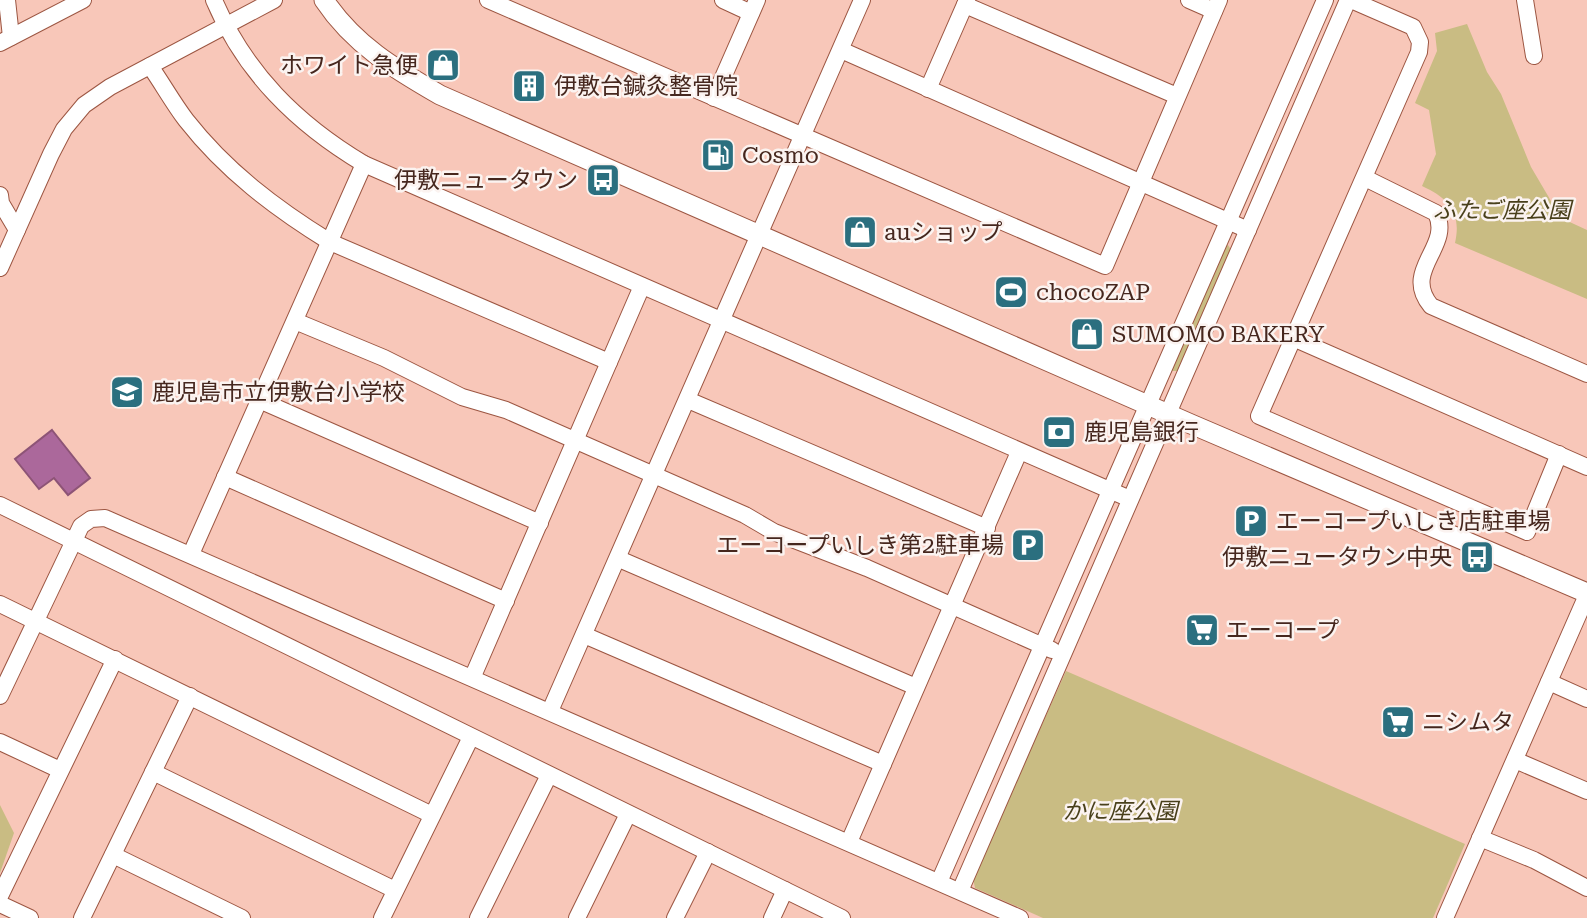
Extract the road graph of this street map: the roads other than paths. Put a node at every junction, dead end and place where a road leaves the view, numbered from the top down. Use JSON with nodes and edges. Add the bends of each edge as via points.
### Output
{"nodes":[{"id":1,"x":7,"y":0,"type":"edge"},
{"id":2,"x":83,"y":0,"type":"edge"},
{"id":3,"x":214,"y":0,"type":"edge"},
{"id":4,"x":274,"y":0,"type":"edge"},
{"id":5,"x":324,"y":0,"type":"edge"},
{"id":6,"x":488,"y":0,"type":"edge"},
{"id":7,"x":723,"y":0,"type":"edge"},
{"id":8,"x":862,"y":0,"type":"edge"},
{"id":9,"x":1189,"y":0,"type":"edge"},
{"id":10,"x":1325,"y":0,"type":"edge"},
{"id":11,"x":1349,"y":0,"type":"edge"},
{"id":12,"x":1525,"y":0,"type":"edge"},
{"id":13,"x":966,"y":2,"type":"edge"},
{"id":14,"x":754,"y":6,"type":"edge"},
{"id":15,"x":1217,"y":6,"type":"edge"},
{"id":16,"x":225,"y":26,"type":"junction"},
{"id":17,"x":6,"y":40,"type":"edge"},
{"id":18,"x":841,"y":50,"type":"junction"},
{"id":19,"x":1534,"y":56,"type":"dead end"},
{"id":20,"x":150,"y":65,"type":"junction"},
{"id":21,"x":928,"y":89,"type":"junction"},
{"id":22,"x":1177,"y":96,"type":"junction"},
{"id":23,"x":714,"y":98,"type":"junction"},
{"id":24,"x":803,"y":136,"type":"junction"},
{"id":25,"x":364,"y":164,"type":"junction"},
{"id":26,"x":1365,"y":178,"type":"junction"},
{"id":27,"x":1141,"y":181,"type":"junction"},
{"id":28,"x":0,"y":195,"type":"edge"},
{"id":29,"x":1227,"y":220,"type":"junction"},
{"id":30,"x":17,"y":230,"type":"junction"},
{"id":31,"x":1248,"y":230,"type":"junction"},
{"id":32,"x":760,"y":234,"type":"junction"},
{"id":33,"x":330,"y":242,"type":"junction"},
{"id":34,"x":0,"y":268,"type":"edge"},
{"id":35,"x":642,"y":286,"type":"junction"},
{"id":36,"x":295,"y":321,"type":"junction"},
{"id":37,"x":721,"y":322,"type":"junction"},
{"id":38,"x":1293,"y":338,"type":"junction"},
{"id":39,"x":609,"y":362,"type":"junction"},
{"id":40,"x":1587,"y":374,"type":"edge"},
{"id":41,"x":259,"y":400,"type":"junction"},
{"id":42,"x":688,"y":400,"type":"junction"},
{"id":43,"x":1148,"y":405,"type":"junction"},
{"id":44,"x":1168,"y":414,"type":"junction"},
{"id":45,"x":575,"y":442,"type":"junction"},
{"id":46,"x":1019,"y":452,"type":"junction"},
{"id":47,"x":1559,"y":454,"type":"junction"},
{"id":48,"x":1587,"y":467,"type":"edge"},
{"id":49,"x":654,"y":476,"type":"junction"},
{"id":50,"x":225,"y":477,"type":"junction"},
{"id":51,"x":1110,"y":491,"type":"junction"},
{"id":52,"x":1130,"y":499,"type":"junction"},
{"id":53,"x":0,"y":505,"type":"edge"},
{"id":54,"x":540,"y":523,"type":"junction"},
{"id":55,"x":987,"y":528,"type":"junction"},
{"id":56,"x":73,"y":544,"type":"junction"},
{"id":57,"x":191,"y":554,"type":"junction"},
{"id":58,"x":619,"y":559,"type":"junction"},
{"id":59,"x":1587,"y":594,"type":"edge"},
{"id":60,"x":506,"y":601,"type":"junction"},
{"id":61,"x":0,"y":604,"type":"edge"},
{"id":62,"x":952,"y":606,"type":"junction"},
{"id":63,"x":34,"y":621,"type":"junction"},
{"id":64,"x":584,"y":635,"type":"junction"},
{"id":65,"x":1042,"y":646,"type":"junction"},
{"id":66,"x":1061,"y":653,"type":"junction"},
{"id":67,"x":115,"y":659,"type":"junction"},
{"id":68,"x":473,"y":676,"type":"junction"},
{"id":69,"x":1549,"y":682,"type":"junction"},
{"id":70,"x":916,"y":687,"type":"junction"},
{"id":71,"x":0,"y":696,"type":"edge"},
{"id":72,"x":190,"y":696,"type":"junction"},
{"id":73,"x":1587,"y":699,"type":"edge"},
{"id":74,"x":550,"y":711,"type":"junction"},
{"id":75,"x":471,"y":737,"type":"junction"},
{"id":76,"x":0,"y":742,"type":"edge"},
{"id":77,"x":1515,"y":760,"type":"junction"},
{"id":78,"x":883,"y":764,"type":"junction"},
{"id":79,"x":60,"y":770,"type":"junction"},
{"id":80,"x":153,"y":772,"type":"junction"},
{"id":81,"x":549,"y":775,"type":"junction"},
{"id":82,"x":1587,"y":790,"type":"edge"},
{"id":83,"x":628,"y":814,"type":"junction"},
{"id":84,"x":432,"y":815,"type":"junction"},
{"id":85,"x":1480,"y":838,"type":"junction"},
{"id":86,"x":849,"y":842,"type":"junction"},
{"id":87,"x":708,"y":852,"type":"junction"},
{"id":88,"x":113,"y":855,"type":"junction"},
{"id":89,"x":939,"y":882,"type":"junction"},
{"id":90,"x":1587,"y":888,"type":"edge"},
{"id":91,"x":395,"y":890,"type":"junction"},
{"id":92,"x":785,"y":891,"type":"junction"},
{"id":93,"x":960,"y":891,"type":"junction"},
{"id":94,"x":0,"y":896,"type":"edge"},
{"id":95,"x":0,"y":904,"type":"edge"},
{"id":96,"x":30,"y":918,"type":"edge"},
{"id":97,"x":82,"y":918,"type":"edge"},
{"id":98,"x":242,"y":918,"type":"edge"},
{"id":99,"x":382,"y":918,"type":"edge"},
{"id":100,"x":478,"y":918,"type":"edge"},
{"id":101,"x":577,"y":918,"type":"edge"},
{"id":102,"x":675,"y":918,"type":"edge"},
{"id":103,"x":772,"y":918,"type":"edge"},
{"id":104,"x":842,"y":918,"type":"edge"},
{"id":105,"x":1020,"y":918,"type":"edge"},
{"id":106,"x":1445,"y":918,"type":"edge"}],
"edges":[{"from":1,"to":17,"type":"street"},
{"from":2,"to":17,"type":"street"},
{"from":3,"to":16,"type":"street"},
{"from":4,"to":16,"type":"street"},
{"from":5,"to":32,"type":"street","via":[[354,39],[440,95]]},
{"from":6,"to":23,"type":"street"},
{"from":7,"to":14,"type":"street"},
{"from":8,"to":18,"type":"street"},
{"from":9,"to":15,"type":"street"},
{"from":10,"to":29,"type":"street"},
{"from":11,"to":26,"type":"street","via":[[1413,27],[1420,42]]},
{"from":11,"to":31,"type":"street"},
{"from":12,"to":19,"type":"street"},
{"from":13,"to":21,"type":"street"},
{"from":13,"to":22,"type":"street"},
{"from":14,"to":23,"type":"street"},
{"from":15,"to":22,"type":"street"},
{"from":16,"to":20,"type":"street"},
{"from":16,"to":25,"type":"street","via":[[278,100],[329,143]]},
{"from":18,"to":21,"type":"street"},
{"from":18,"to":24,"type":"street"},
{"from":20,"to":30,"type":"street","via":[[84,105],[64,130]]},
{"from":20,"to":33,"type":"street","via":[[218,157],[253,190]]},
{"from":21,"to":27,"type":"street"},
{"from":22,"to":27,"type":"street"},
{"from":23,"to":24,"type":"street"},
{"from":24,"to":27,"type":"street","via":[[1105,266]]},
{"from":24,"to":32,"type":"street"},
{"from":25,"to":33,"type":"street"},
{"from":25,"to":35,"type":"street"},
{"from":26,"to":38,"type":"street"},
{"from":26,"to":40,"type":"street","via":[[1436,213],[1441,229],[1420,279],[1420,290],[1431,306]]},
{"from":27,"to":29,"type":"street"},
{"from":28,"to":30,"type":"street"},
{"from":29,"to":31,"type":"street"},
{"from":29,"to":43,"type":"street"},
{"from":30,"to":34,"type":"street"},
{"from":31,"to":44,"type":"street"},
{"from":32,"to":37,"type":"street"},
{"from":32,"to":43,"type":"street"},
{"from":33,"to":36,"type":"street"},
{"from":33,"to":39,"type":"street"},
{"from":35,"to":37,"type":"street"},
{"from":35,"to":39,"type":"street"},
{"from":36,"to":41,"type":"street"},
{"from":36,"to":45,"type":"street","via":[[462,397],[506,410]]},
{"from":37,"to":42,"type":"street"},
{"from":37,"to":46,"type":"street"},
{"from":38,"to":47,"type":"street"},
{"from":38,"to":47,"type":"street","via":[[1259,416],[1527,531]]},
{"from":39,"to":45,"type":"street"},
{"from":41,"to":50,"type":"street"},
{"from":41,"to":54,"type":"street"},
{"from":42,"to":49,"type":"street"},
{"from":42,"to":55,"type":"street"},
{"from":43,"to":44,"type":"street"},
{"from":43,"to":51,"type":"street"},
{"from":44,"to":52,"type":"street"},
{"from":44,"to":59,"type":"street"},
{"from":45,"to":49,"type":"street"},
{"from":45,"to":54,"type":"street"},
{"from":46,"to":51,"type":"street"},
{"from":46,"to":55,"type":"street"},
{"from":47,"to":48,"type":"street"},
{"from":49,"to":58,"type":"street"},
{"from":49,"to":62,"type":"street"},
{"from":50,"to":57,"type":"street"},
{"from":50,"to":60,"type":"street"},
{"from":51,"to":52,"type":"street"},
{"from":51,"to":65,"type":"street"},
{"from":52,"to":66,"type":"street"},
{"from":53,"to":56,"type":"street"},
{"from":54,"to":60,"type":"street"},
{"from":55,"to":62,"type":"street"},
{"from":56,"to":57,"type":"street","via":[[81,526],[105,518]]},
{"from":56,"to":63,"type":"street"},
{"from":56,"to":75,"type":"street"},
{"from":57,"to":68,"type":"street"},
{"from":58,"to":64,"type":"street"},
{"from":58,"to":70,"type":"street"},
{"from":59,"to":69,"type":"street"},
{"from":60,"to":68,"type":"street"},
{"from":61,"to":63,"type":"street"},
{"from":62,"to":65,"type":"street"},
{"from":62,"to":70,"type":"street"},
{"from":63,"to":67,"type":"street"},
{"from":63,"to":71,"type":"street"},
{"from":64,"to":74,"type":"street"},
{"from":64,"to":78,"type":"street"},
{"from":65,"to":66,"type":"street"},
{"from":65,"to":89,"type":"street"},
{"from":66,"to":93,"type":"street"},
{"from":67,"to":72,"type":"street"},
{"from":67,"to":79,"type":"street"},
{"from":68,"to":74,"type":"street"},
{"from":69,"to":73,"type":"street"},
{"from":69,"to":77,"type":"street"},
{"from":70,"to":78,"type":"street"},
{"from":72,"to":80,"type":"street"},
{"from":72,"to":84,"type":"street"},
{"from":74,"to":86,"type":"street"},
{"from":75,"to":81,"type":"street"},
{"from":75,"to":84,"type":"street"},
{"from":76,"to":79,"type":"street"},
{"from":77,"to":82,"type":"street"},
{"from":77,"to":85,"type":"street"},
{"from":78,"to":86,"type":"street"},
{"from":79,"to":94,"type":"street"},
{"from":80,"to":88,"type":"street"},
{"from":80,"to":91,"type":"street"},
{"from":81,"to":83,"type":"street"},
{"from":81,"to":100,"type":"street"},
{"from":83,"to":87,"type":"street"},
{"from":83,"to":101,"type":"street"},
{"from":84,"to":91,"type":"street"},
{"from":85,"to":90,"type":"street"},
{"from":85,"to":106,"type":"street"},
{"from":86,"to":89,"type":"street"},
{"from":87,"to":92,"type":"street"},
{"from":87,"to":102,"type":"street"},
{"from":88,"to":97,"type":"street"},
{"from":88,"to":98,"type":"street"},
{"from":89,"to":93,"type":"street"},
{"from":91,"to":99,"type":"street"},
{"from":92,"to":103,"type":"street"},
{"from":92,"to":104,"type":"street"},
{"from":93,"to":105,"type":"street"},
{"from":95,"to":96,"type":"street"}]}
